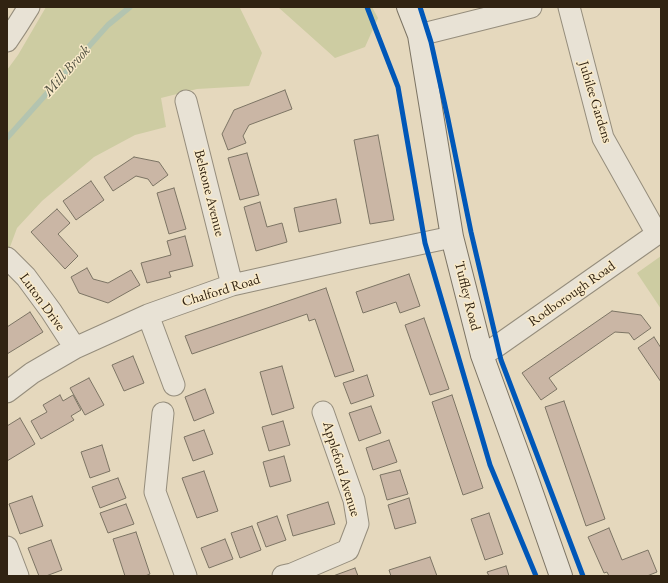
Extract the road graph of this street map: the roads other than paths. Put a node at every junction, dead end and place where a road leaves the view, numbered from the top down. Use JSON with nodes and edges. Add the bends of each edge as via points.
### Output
{"nodes":[{"id":1,"x":29,"y":7,"type":"edge"},
{"id":2,"x":408,"y":7,"type":"edge"},
{"id":3,"x":531,"y":7,"type":"edge"},
{"id":4,"x":569,"y":7,"type":"edge"},
{"id":5,"x":419,"y":35,"type":"junction"},
{"id":6,"x":7,"y":41,"type":"edge"},
{"id":7,"x":186,"y":101,"type":"dead end"},
{"id":8,"x":659,"y":232,"type":"edge"},
{"id":9,"x":452,"y":237,"type":"junction"},
{"id":10,"x":7,"y":258,"type":"edge"},
{"id":11,"x":232,"y":285,"type":"junction"},
{"id":12,"x":148,"y":315,"type":"junction"},
{"id":13,"x":75,"y":348,"type":"junction"},
{"id":14,"x":482,"y":355,"type":"junction"},
{"id":15,"x":174,"y":385,"type":"dead end"},
{"id":16,"x":7,"y":392,"type":"edge"},
{"id":17,"x":323,"y":412,"type":"dead end"},
{"id":18,"x":163,"y":413,"type":"dead end"},
{"id":19,"x":7,"y":547,"type":"edge"},
{"id":20,"x":289,"y":575,"type":"edge"},
{"id":21,"x":18,"y":576,"type":"edge"},
{"id":22,"x":186,"y":576,"type":"edge"},
{"id":23,"x":561,"y":576,"type":"edge"}],
"edges":[{"from":1,"to":6,"type":"street"},
{"from":2,"to":5,"type":"street","name":"Tuffley Road"},
{"from":3,"to":5,"type":"street"},
{"from":4,"to":8,"type":"street","name":"Jubilee Gardens","via":[[603,138]]},
{"from":5,"to":9,"type":"street","name":"Tuffley Road"},
{"from":7,"to":11,"type":"street","name":"Belstone Avenue"},
{"from":8,"to":14,"type":"street","name":"Rodborough Road"},
{"from":9,"to":11,"type":"street","name":"Chalford Road"},
{"from":9,"to":14,"type":"street","name":"Tuffley Road"},
{"from":10,"to":13,"type":"street","name":"Luton Drive","via":[[51,311]]},
{"from":11,"to":12,"type":"street","name":"Chalford Road"},
{"from":12,"to":13,"type":"street","name":"Chalford Road"},
{"from":12,"to":15,"type":"street"},
{"from":13,"to":16,"type":"street","name":"Chalford Road","via":[[32,373]]},
{"from":14,"to":23,"type":"street","name":"Tuffley Road"},
{"from":17,"to":20,"type":"street","name":"Appleford Avenue","via":[[354,500],[358,524],[348,550]]},
{"from":18,"to":22,"type":"street","via":[[155,492]]},
{"from":19,"to":21,"type":"street"}]}
